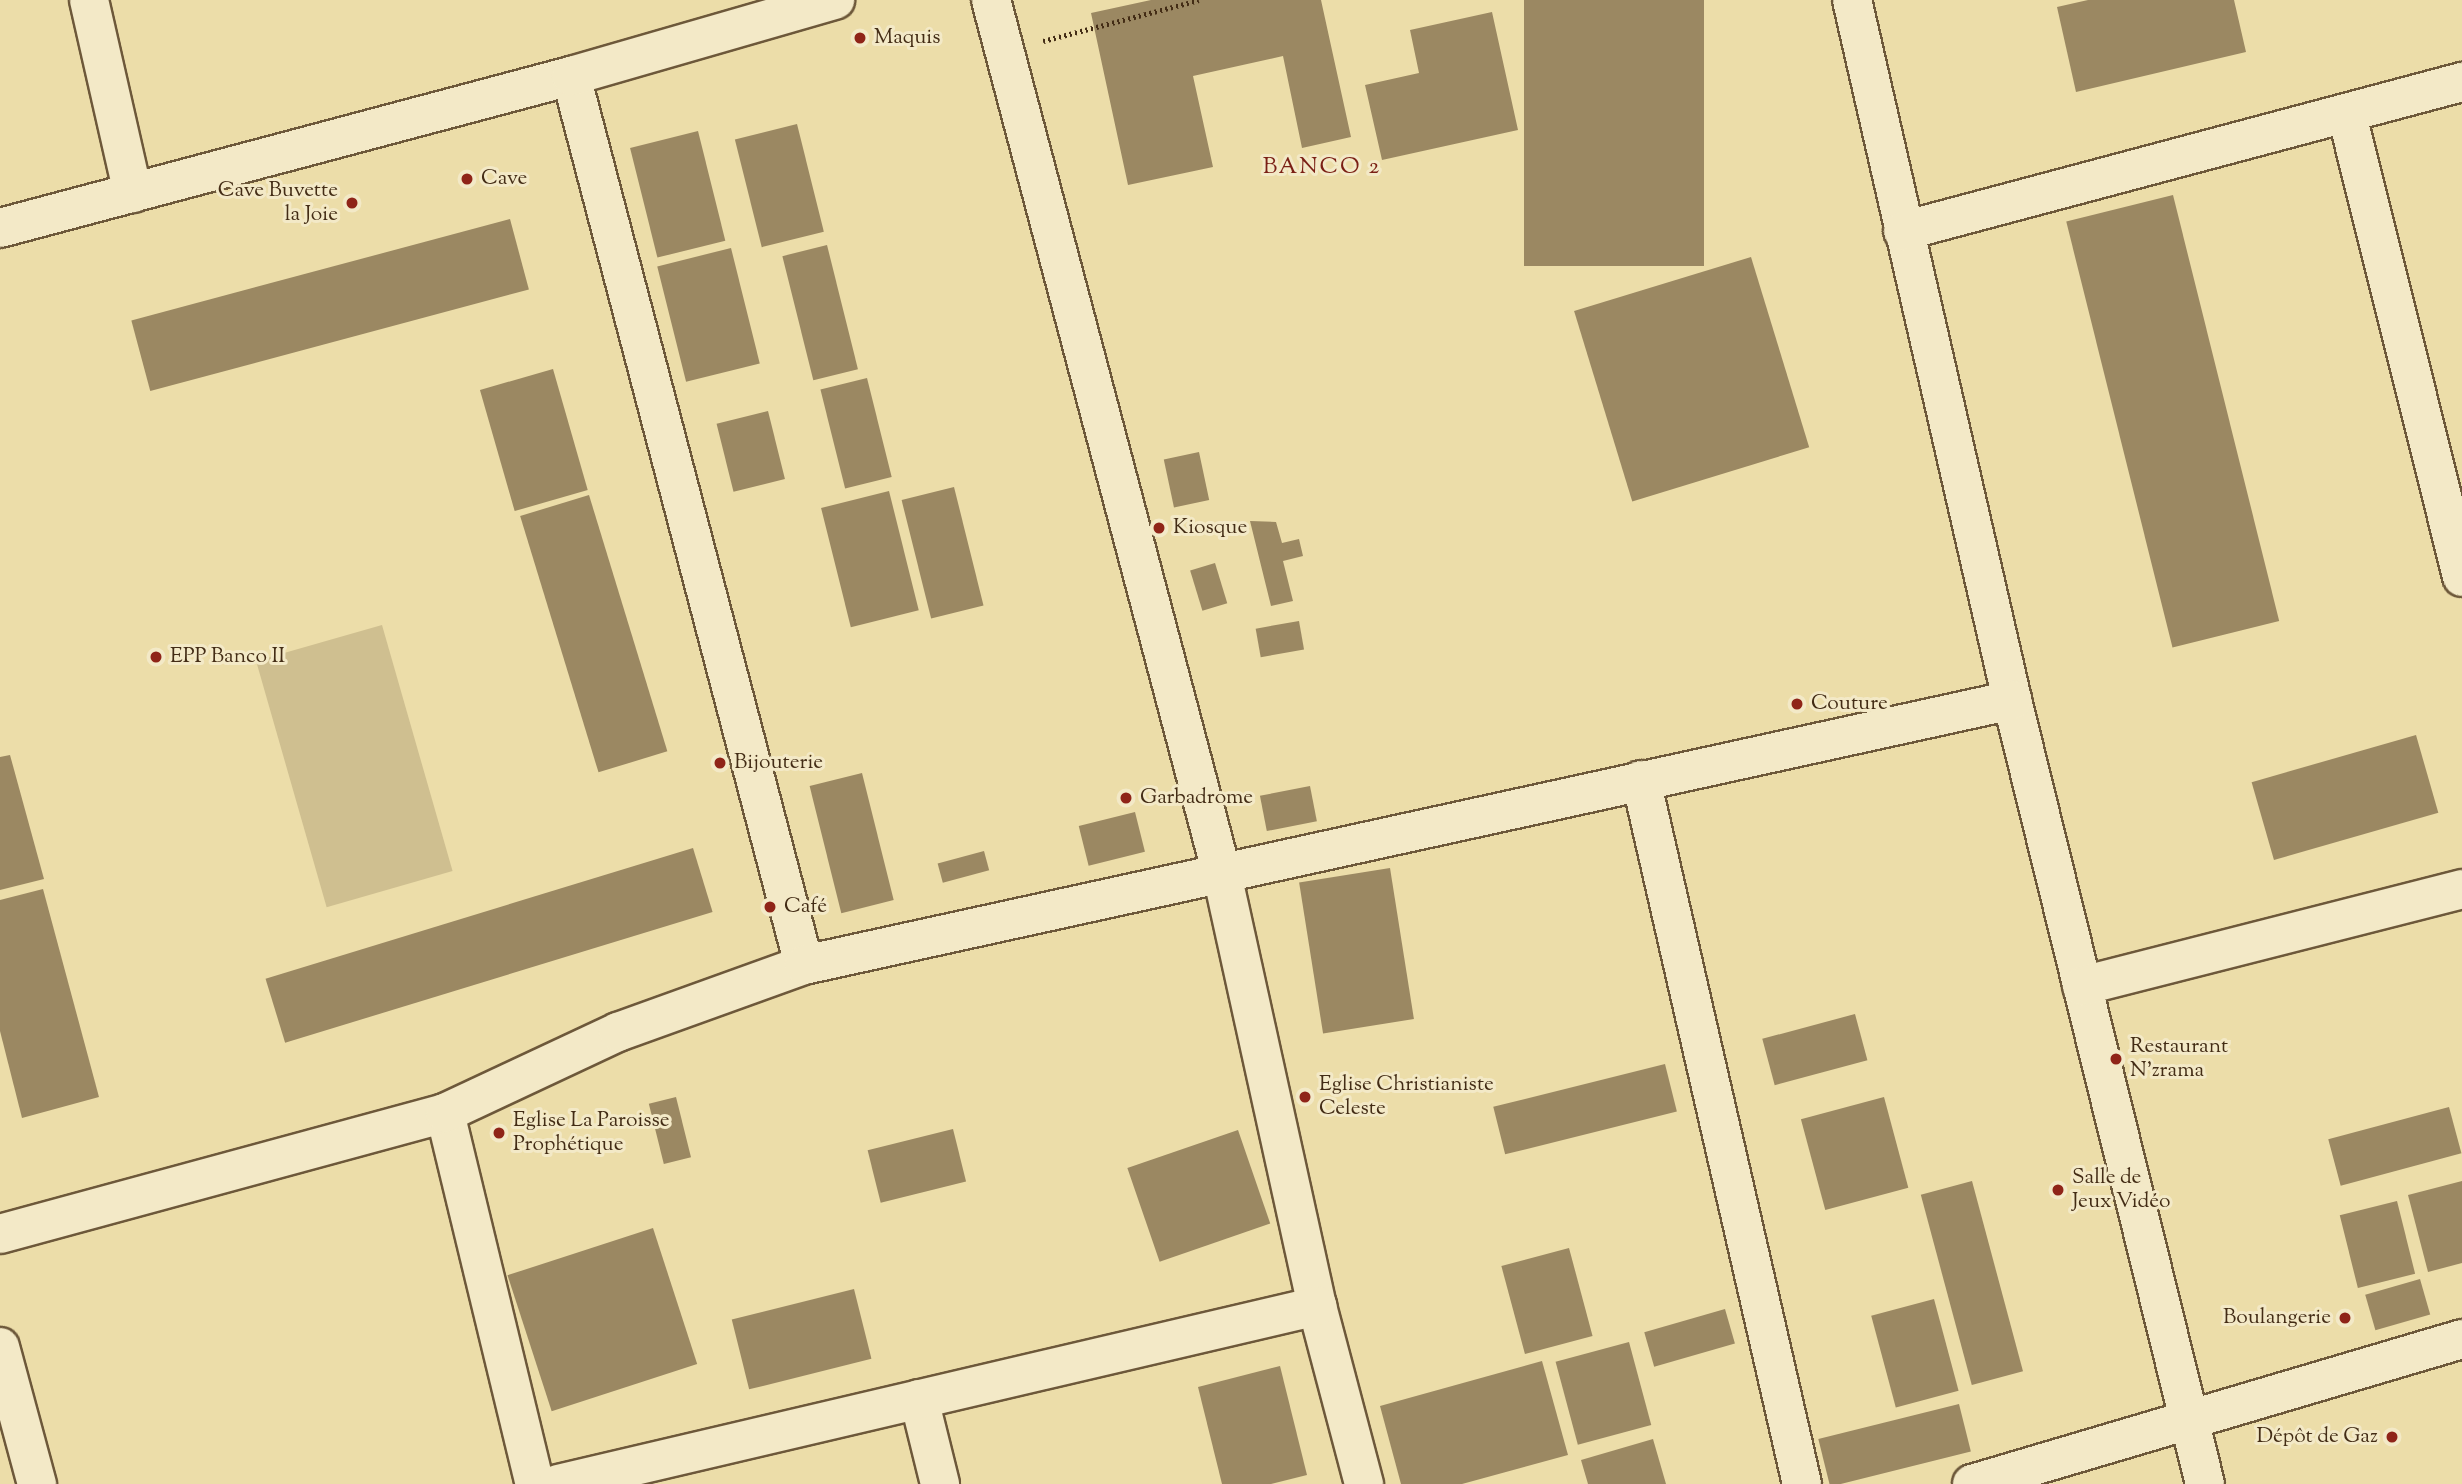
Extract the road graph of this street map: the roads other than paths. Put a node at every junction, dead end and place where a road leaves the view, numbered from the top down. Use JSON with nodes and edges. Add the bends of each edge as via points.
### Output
{"nodes":[{"id":1,"x":89,"y":0,"type":"edge"},
{"id":2,"x":835,"y":0,"type":"edge"},
{"id":3,"x":991,"y":0,"type":"edge"},
{"id":4,"x":1852,"y":0,"type":"edge"},
{"id":5,"x":571,"y":76,"type":"junction"},
{"id":6,"x":2462,"y":82,"type":"edge"},
{"id":7,"x":2347,"y":115,"type":"junction"},
{"id":8,"x":133,"y":193,"type":"junction"},
{"id":9,"x":0,"y":228,"type":"edge"},
{"id":10,"x":1903,"y":231,"type":"junction"},
{"id":11,"x":2462,"y":577,"type":"edge"},
{"id":12,"x":2012,"y":700,"type":"junction"},
{"id":13,"x":1641,"y":780,"type":"junction"},
{"id":14,"x":1222,"y":874,"type":"junction"},
{"id":15,"x":2462,"y":890,"type":"edge"},
{"id":16,"x":804,"y":965,"type":"junction"},
{"id":17,"x":2082,"y":986,"type":"junction"},
{"id":18,"x":445,"y":1114,"type":"junction"},
{"id":19,"x":0,"y":1234,"type":"edge"},
{"id":20,"x":1317,"y":1306,"type":"junction"},
{"id":21,"x":2462,"y":1339,"type":"edge"},
{"id":22,"x":0,"y":1347,"type":"edge"},
{"id":23,"x":919,"y":1399,"type":"junction"},
{"id":24,"x":2189,"y":1419,"type":"junction"},
{"id":25,"x":37,"y":1484,"type":"edge"},
{"id":26,"x":535,"y":1484,"type":"edge"},
{"id":27,"x":558,"y":1484,"type":"edge"},
{"id":28,"x":940,"y":1484,"type":"edge"},
{"id":29,"x":1364,"y":1484,"type":"edge"},
{"id":30,"x":1802,"y":1484,"type":"edge"},
{"id":31,"x":1972,"y":1484,"type":"edge"},
{"id":32,"x":2205,"y":1484,"type":"edge"}],
"edges":[{"from":1,"to":8,"type":"street"},
{"from":2,"to":5,"type":"street"},
{"from":3,"to":14,"type":"street"},
{"from":4,"to":10,"type":"street"},
{"from":5,"to":8,"type":"street"},
{"from":5,"to":16,"type":"street"},
{"from":6,"to":7,"type":"street"},
{"from":7,"to":10,"type":"street"},
{"from":7,"to":11,"type":"street"},
{"from":8,"to":9,"type":"street"},
{"from":10,"to":12,"type":"street"},
{"from":12,"to":13,"type":"street"},
{"from":12,"to":17,"type":"street"},
{"from":13,"to":14,"type":"street"},
{"from":13,"to":30,"type":"street"},
{"from":14,"to":16,"type":"street"},
{"from":14,"to":20,"type":"street"},
{"from":15,"to":17,"type":"street"},
{"from":16,"to":18,"type":"street","via":[[618,1032]]},
{"from":17,"to":24,"type":"street"},
{"from":18,"to":19,"type":"street"},
{"from":18,"to":26,"type":"street"},
{"from":20,"to":23,"type":"street"},
{"from":20,"to":29,"type":"street"},
{"from":21,"to":24,"type":"street"},
{"from":22,"to":25,"type":"street"},
{"from":23,"to":27,"type":"street"},
{"from":23,"to":28,"type":"street"},
{"from":24,"to":31,"type":"street"},
{"from":24,"to":32,"type":"street"}]}
